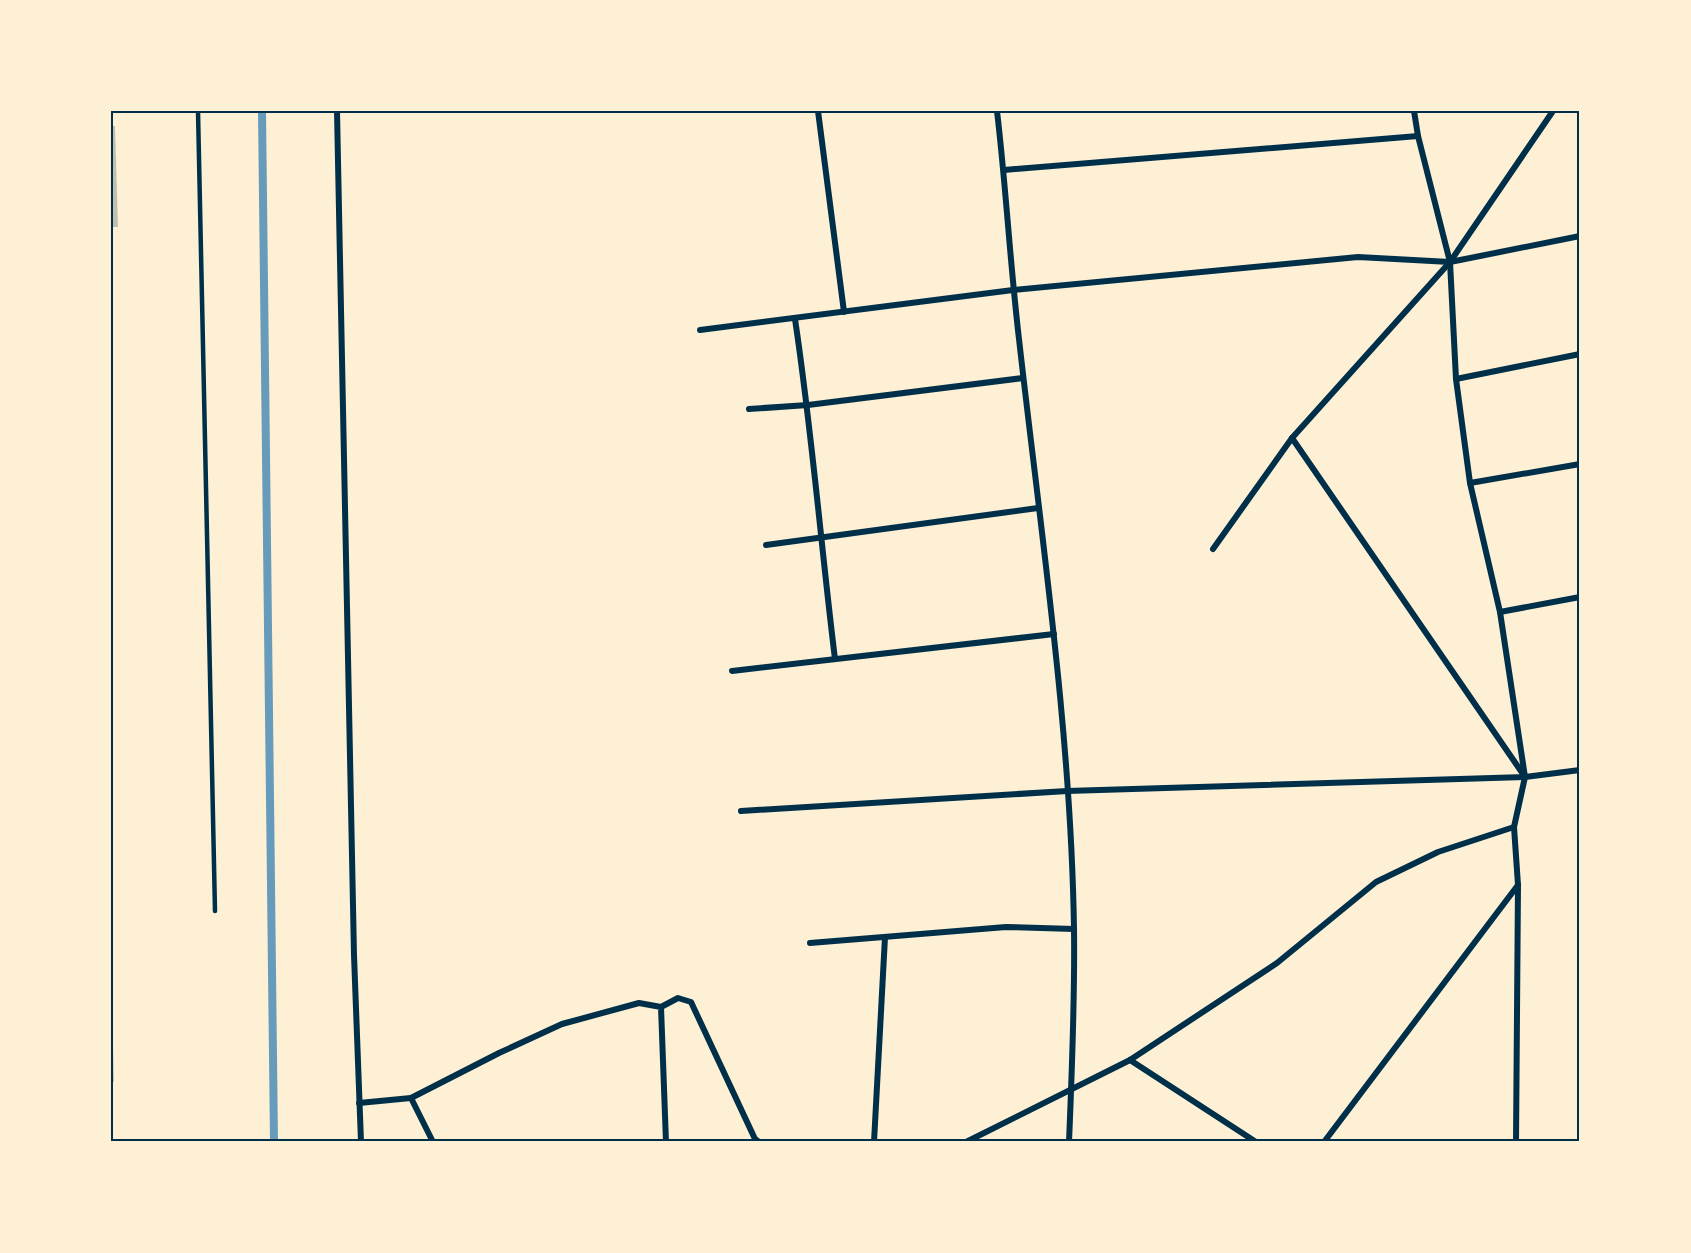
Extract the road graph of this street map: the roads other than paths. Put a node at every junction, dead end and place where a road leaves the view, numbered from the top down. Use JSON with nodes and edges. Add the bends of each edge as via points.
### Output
{"nodes":[{"id":1,"x":198,"y":111,"type":"edge"},
{"id":2,"x":337,"y":111,"type":"edge"},
{"id":3,"x":818,"y":111,"type":"edge"},
{"id":4,"x":997,"y":111,"type":"edge"},
{"id":5,"x":1414,"y":111,"type":"edge"},
{"id":6,"x":1553,"y":111,"type":"edge"},
{"id":7,"x":1418,"y":136,"type":"junction"},
{"id":8,"x":1004,"y":170,"type":"junction"},
{"id":9,"x":1580,"y":236,"type":"edge"},
{"id":10,"x":1450,"y":262,"type":"junction"},
{"id":11,"x":1013,"y":290,"type":"junction"},
{"id":12,"x":844,"y":312,"type":"junction"},
{"id":13,"x":795,"y":319,"type":"junction"},
{"id":14,"x":700,"y":330,"type":"dead end"},
{"id":15,"x":1580,"y":354,"type":"edge"},
{"id":16,"x":1023,"y":378,"type":"junction"},
{"id":17,"x":1456,"y":379,"type":"junction"},
{"id":18,"x":808,"y":405,"type":"junction"},
{"id":19,"x":749,"y":409,"type":"dead end"},
{"id":20,"x":1292,"y":438,"type":"junction"},
{"id":21,"x":1580,"y":464,"type":"edge"},
{"id":22,"x":1470,"y":483,"type":"junction"},
{"id":23,"x":1038,"y":508,"type":"junction"},
{"id":24,"x":820,"y":537,"type":"junction"},
{"id":25,"x":766,"y":545,"type":"dead end"},
{"id":26,"x":1213,"y":549,"type":"dead end"},
{"id":27,"x":1580,"y":597,"type":"edge"},
{"id":28,"x":1500,"y":612,"type":"junction"},
{"id":29,"x":1054,"y":634,"type":"junction"},
{"id":30,"x":835,"y":659,"type":"junction"},
{"id":31,"x":732,"y":671,"type":"dead end"},
{"id":32,"x":1580,"y":770,"type":"edge"},
{"id":33,"x":1525,"y":777,"type":"junction"},
{"id":34,"x":1067,"y":791,"type":"junction"},
{"id":35,"x":741,"y":811,"type":"dead end"},
{"id":36,"x":1514,"y":827,"type":"junction"},
{"id":37,"x":1518,"y":885,"type":"junction"},
{"id":38,"x":215,"y":910,"type":"dead end"},
{"id":39,"x":1074,"y":929,"type":"junction"},
{"id":40,"x":885,"y":937,"type":"junction"},
{"id":41,"x":810,"y":943,"type":"dead end"},
{"id":42,"x":661,"y":1007,"type":"junction"},
{"id":43,"x":1130,"y":1060,"type":"junction"},
{"id":44,"x":1071,"y":1090,"type":"junction"},
{"id":45,"x":411,"y":1098,"type":"junction"},
{"id":46,"x":360,"y":1103,"type":"junction"},
{"id":47,"x":361,"y":1142,"type":"edge"},
{"id":48,"x":433,"y":1142,"type":"edge"},
{"id":49,"x":666,"y":1142,"type":"edge"},
{"id":50,"x":759,"y":1142,"type":"edge"},
{"id":51,"x":874,"y":1142,"type":"edge"},
{"id":52,"x":966,"y":1142,"type":"edge"},
{"id":53,"x":1069,"y":1142,"type":"edge"},
{"id":54,"x":1256,"y":1142,"type":"edge"},
{"id":55,"x":1324,"y":1142,"type":"edge"},
{"id":56,"x":1516,"y":1142,"type":"edge"}],
"edges":[{"from":1,"to":38,"type":"lane"},
{"from":2,"to":46,"type":"street"},
{"from":3,"to":12,"type":"street"},
{"from":4,"to":8,"type":"street"},
{"from":5,"to":7,"type":"street"},
{"from":6,"to":10,"type":"street"},
{"from":7,"to":8,"type":"street"},
{"from":7,"to":10,"type":"street"},
{"from":8,"to":11,"type":"street"},
{"from":9,"to":10,"type":"street"},
{"from":10,"to":11,"type":"street","via":[[1358,257]]},
{"from":10,"to":17,"type":"street"},
{"from":10,"to":20,"type":"street"},
{"from":11,"to":12,"type":"street"},
{"from":11,"to":16,"type":"street"},
{"from":12,"to":13,"type":"street"},
{"from":13,"to":14,"type":"street"},
{"from":13,"to":18,"type":"street"},
{"from":15,"to":17,"type":"street"},
{"from":16,"to":18,"type":"street"},
{"from":16,"to":23,"type":"street"},
{"from":17,"to":22,"type":"street"},
{"from":18,"to":19,"type":"street"},
{"from":18,"to":24,"type":"street"},
{"from":20,"to":26,"type":"street"},
{"from":20,"to":33,"type":"street"},
{"from":21,"to":22,"type":"street"},
{"from":22,"to":28,"type":"street"},
{"from":23,"to":24,"type":"street"},
{"from":23,"to":29,"type":"street"},
{"from":24,"to":25,"type":"street"},
{"from":24,"to":30,"type":"street"},
{"from":27,"to":28,"type":"street"},
{"from":28,"to":33,"type":"street"},
{"from":29,"to":30,"type":"street"},
{"from":29,"to":34,"type":"street"},
{"from":30,"to":31,"type":"street"},
{"from":32,"to":33,"type":"street"},
{"from":33,"to":34,"type":"street"},
{"from":33,"to":36,"type":"street"},
{"from":34,"to":35,"type":"street"},
{"from":34,"to":39,"type":"street"},
{"from":36,"to":37,"type":"street"},
{"from":36,"to":43,"type":"street","via":[[1438,852],[1376,882],[1277,963]]},
{"from":37,"to":55,"type":"street"},
{"from":37,"to":56,"type":"street"},
{"from":39,"to":40,"type":"street","via":[[1006,927]]},
{"from":39,"to":44,"type":"street"},
{"from":40,"to":41,"type":"street"},
{"from":40,"to":51,"type":"street"},
{"from":42,"to":45,"type":"street","via":[[639,1003],[562,1024]]},
{"from":42,"to":49,"type":"street"},
{"from":42,"to":50,"type":"street","via":[[678,998],[691,1002]]},
{"from":43,"to":44,"type":"street"},
{"from":43,"to":54,"type":"street"},
{"from":44,"to":52,"type":"street"},
{"from":44,"to":53,"type":"street"},
{"from":45,"to":46,"type":"street"},
{"from":45,"to":48,"type":"street"},
{"from":46,"to":47,"type":"street"}]}
